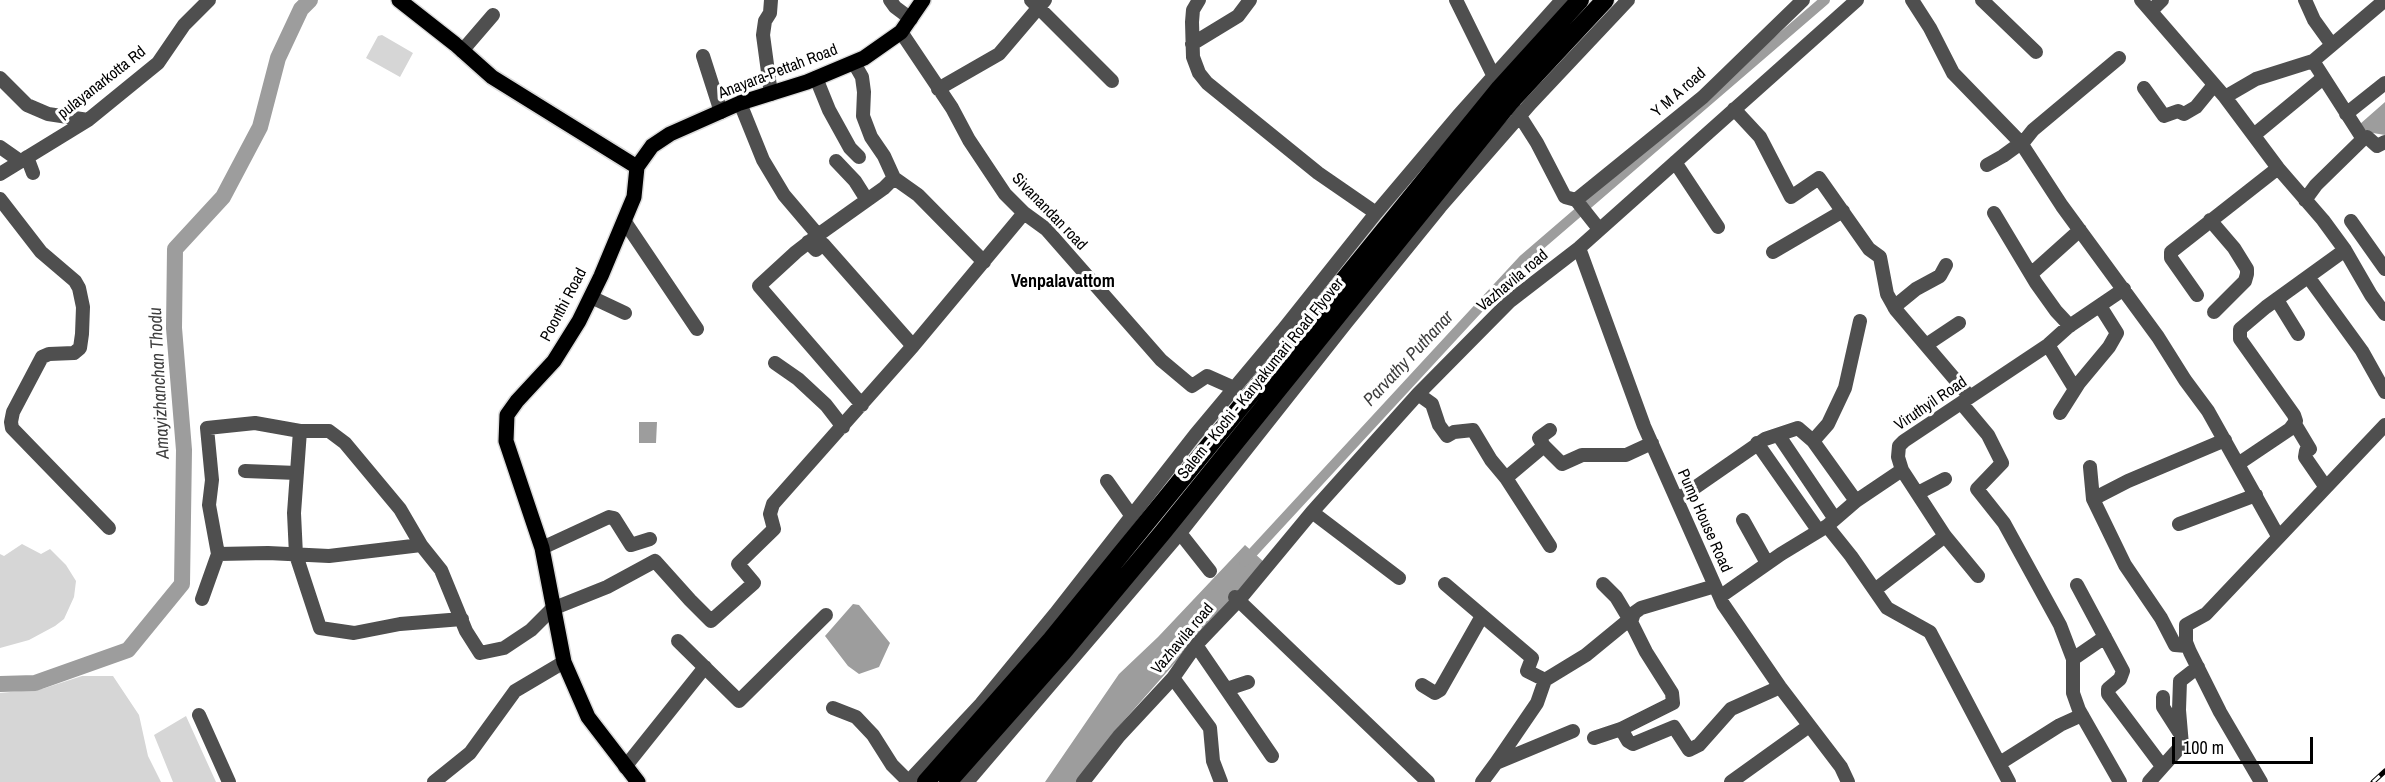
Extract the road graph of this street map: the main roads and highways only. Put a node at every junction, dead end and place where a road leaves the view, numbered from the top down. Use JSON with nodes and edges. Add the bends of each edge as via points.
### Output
{"nodes":[{"id":1,"x":399,"y":0,"type":"edge"},
{"id":2,"x":923,"y":0,"type":"edge"},
{"id":3,"x":1580,"y":0,"type":"edge"},
{"id":4,"x":1605,"y":0,"type":"edge"},
{"id":5,"x":1506,"y":96,"type":"junction"},
{"id":6,"x":638,"y":167,"type":"junction"},
{"id":7,"x":638,"y":782,"type":"edge"},
{"id":8,"x":926,"y":782,"type":"edge"},
{"id":9,"x":948,"y":782,"type":"edge"}],
"edges":[{"from":1,"to":6,"type":"main road","via":[[492,77]]},
{"from":2,"to":6,"type":"main road","name":"Anayara-Pettah Road","via":[[901,32],[877,50],[854,63],[740,103],[670,134],[652,146]]},
{"from":3,"to":5,"type":"highway","name":"Salem - Kochi - Kanyakumari Road Flyover"},
{"from":4,"to":5,"type":"highway","name":"Salem - Kochi - Kanyakumari Road Flyover"},
{"from":5,"to":8,"type":"highway","name":"Salem - Kochi - Kanyakumari Road Flyover","via":[[1051,640]]},
{"from":5,"to":9,"type":"highway","name":"Salem - Kochi - Kanyakumari Road Flyover","via":[[1149,549]]},
{"from":6,"to":7,"type":"main road","name":"Poonthi Road","via":[[634,197],[625,222],[591,297],[554,361],[507,415],[506,441],[542,548],[564,662],[588,717]]}]}
